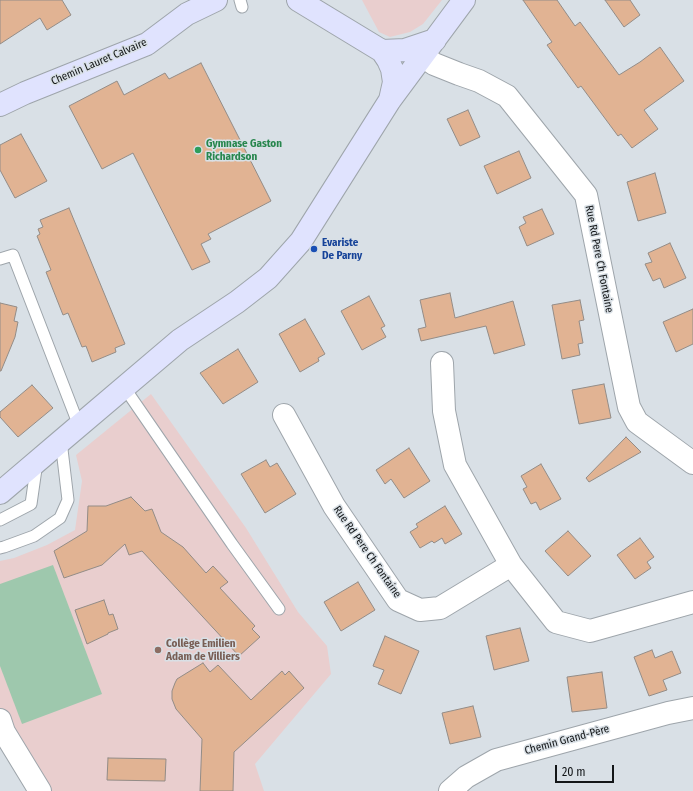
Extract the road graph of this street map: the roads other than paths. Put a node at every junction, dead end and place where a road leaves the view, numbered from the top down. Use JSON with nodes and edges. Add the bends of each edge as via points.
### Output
{"nodes":[{"id":1,"x":216,"y":0,"type":"edge"},
{"id":2,"x":298,"y":0,"type":"edge"},
{"id":3,"x":464,"y":0,"type":"edge"},
{"id":4,"x":429,"y":48,"type":"junction"},
{"id":5,"x":382,"y":51,"type":"junction"},
{"id":6,"x":390,"y":100,"type":"junction"},
{"id":7,"x":0,"y":105,"type":"edge"},
{"id":8,"x":0,"y":259,"type":"edge"},
{"id":9,"x":442,"y":363,"type":"dead end"},
{"id":10,"x":124,"y":387,"type":"junction"},
{"id":11,"x":284,"y":415,"type":"dead end"},
{"id":12,"x":81,"y":423,"type":"junction"},
{"id":13,"x":60,"y":440,"type":"junction"},
{"id":14,"x":37,"y":461,"type":"junction"},
{"id":15,"x":693,"y":463,"type":"edge"},
{"id":16,"x":0,"y":493,"type":"edge"},
{"id":17,"x":0,"y":520,"type":"edge"},
{"id":18,"x":0,"y":548,"type":"edge"},
{"id":19,"x":511,"y":565,"type":"junction"},
{"id":20,"x":693,"y":602,"type":"edge"},
{"id":21,"x":278,"y":609,"type":"dead end"},
{"id":22,"x":693,"y":708,"type":"edge"},
{"id":23,"x":0,"y":720,"type":"edge"},
{"id":24,"x":40,"y":791,"type":"edge"},
{"id":25,"x":450,"y":791,"type":"edge"}],
"edges":[{"from":1,"to":7,"type":"main road","name":"Chemin Lauret Calvaire","via":[[187,14],[147,44]]},
{"from":2,"to":5,"type":"main road"},
{"from":3,"to":4,"type":"main road"},
{"from":4,"to":5,"type":"main road"},
{"from":4,"to":6,"type":"main road"},
{"from":4,"to":15,"type":"street","name":"Rue Rd Pere Ch Fontaine","via":[[434,64],[479,81],[507,96],[586,195],[628,407],[637,422]]},
{"from":5,"to":6,"type":"main road","via":[[392,69],[394,82]]},
{"from":6,"to":10,"type":"main road","via":[[301,241],[268,278],[180,340]]},
{"from":8,"to":12,"type":"lane","via":[[13,255],[76,418]]},
{"from":9,"to":19,"type":"street","via":[[444,411],[455,465]]},
{"from":10,"to":12,"type":"main road"},
{"from":10,"to":21,"type":"lane"},
{"from":11,"to":19,"type":"street","name":"Rue Rd Pere Ch Fontaine","via":[[334,506],[398,600],[420,610],[440,608]]},
{"from":12,"to":13,"type":"main road"},
{"from":13,"to":14,"type":"main road"},
{"from":13,"to":18,"type":"lane","via":[[68,500],[60,518],[34,536]]},
{"from":14,"to":16,"type":"main road"},
{"from":14,"to":17,"type":"lane","via":[[31,504]]},
{"from":19,"to":20,"type":"street","via":[[556,622],[590,631]]},
{"from":22,"to":25,"type":"street","name":"Chemin Grand-Père","via":[[668,712],[496,760],[466,777]]},
{"from":23,"to":24,"type":"street","via":[[4,732]]}]}
